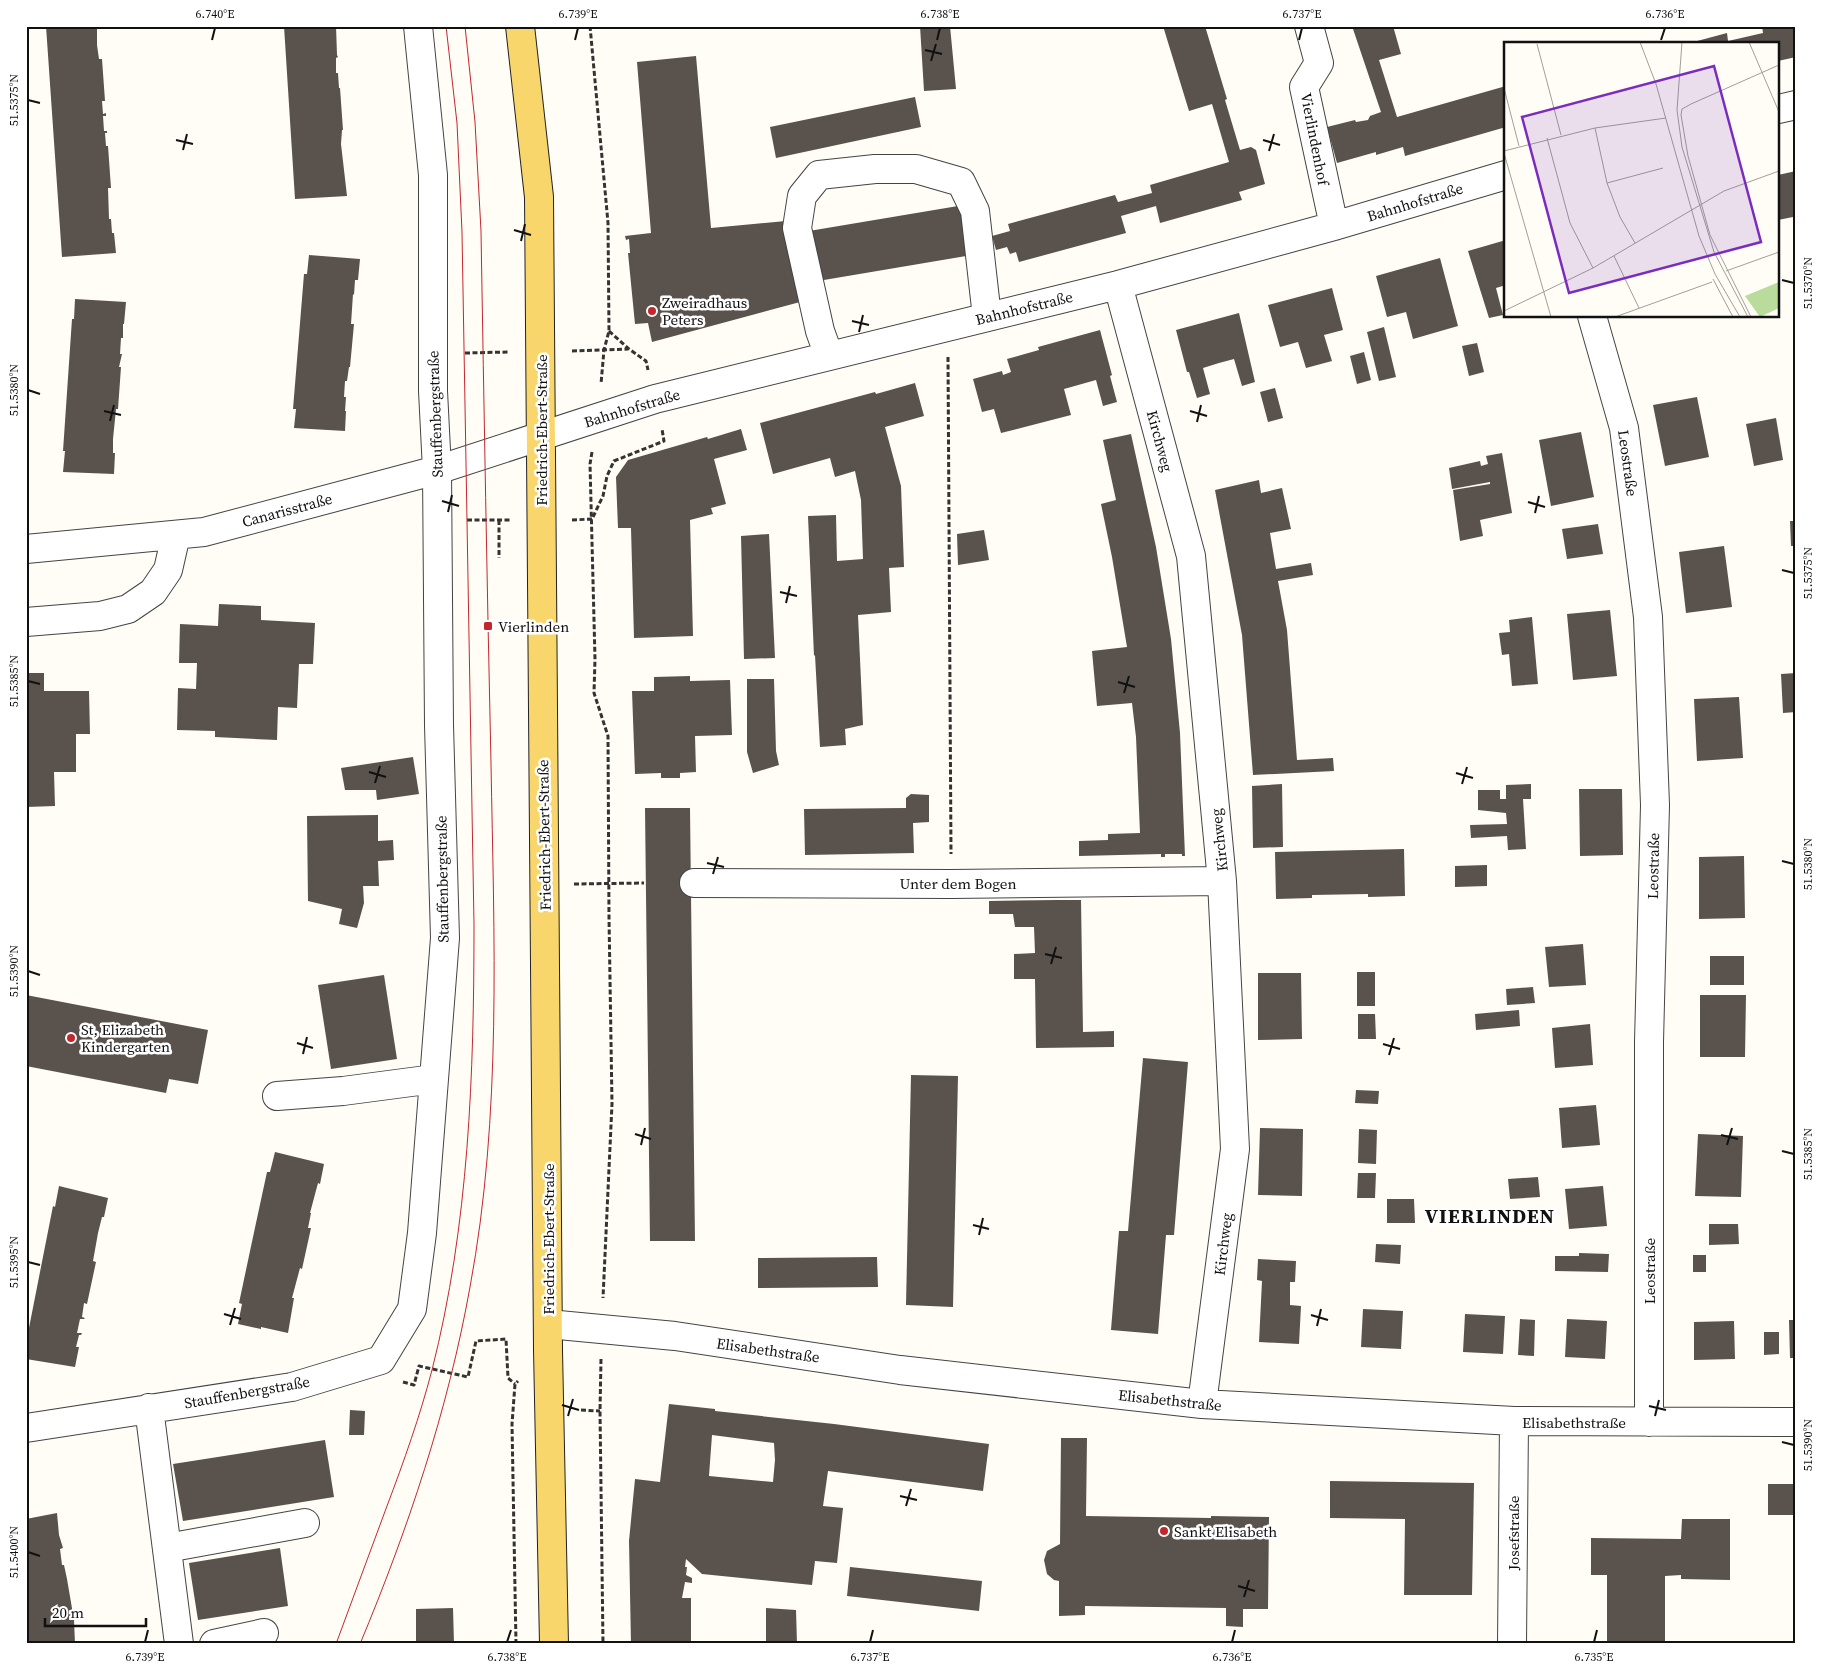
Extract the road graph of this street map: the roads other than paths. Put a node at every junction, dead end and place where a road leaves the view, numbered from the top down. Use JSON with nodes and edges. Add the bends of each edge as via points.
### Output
{"nodes":[{"id":1,"x":418,"y":26,"type":"edge"},
{"id":2,"x":520,"y":26,"type":"edge"},
{"id":3,"x":1309,"y":26,"type":"edge"},
{"id":4,"x":1796,"y":105,"type":"edge"},
{"id":5,"x":1780,"y":109,"type":"edge"},
{"id":6,"x":1504,"y":176,"type":"edge"},
{"id":7,"x":1334,"y":226,"type":"junction"},
{"id":8,"x":1118,"y":285,"type":"junction"},
{"id":9,"x":987,"y":318,"type":"junction"},
{"id":10,"x":1593,"y":318,"type":"edge"},
{"id":11,"x":829,"y":356,"type":"junction"},
{"id":12,"x":542,"y":436,"type":"junction"},
{"id":13,"x":437,"y":470,"type":"junction"},
{"id":14,"x":176,"y":535,"type":"junction"},
{"id":15,"x":26,"y":549,"type":"edge"},
{"id":16,"x":26,"y":622,"type":"edge"},
{"id":17,"x":1222,"y":881,"type":"junction"},
{"id":18,"x":694,"y":883,"type":"dead end"},
{"id":19,"x":434,"y":1079,"type":"junction"},
{"id":20,"x":277,"y":1096,"type":"dead end"},
{"id":21,"x":548,"y":1324,"type":"junction"},
{"id":22,"x":1202,"y":1404,"type":"junction"},
{"id":23,"x":149,"y":1408,"type":"junction"},
{"id":24,"x":1514,"y":1421,"type":"junction"},
{"id":25,"x":1649,"y":1422,"type":"junction"},
{"id":26,"x":1796,"y":1422,"type":"edge"},
{"id":27,"x":26,"y":1428,"type":"edge"},
{"id":28,"x":305,"y":1523,"type":"dead end"},
{"id":29,"x":167,"y":1548,"type":"junction"},
{"id":30,"x":264,"y":1633,"type":"dead end"},
{"id":31,"x":179,"y":1644,"type":"edge"},
{"id":32,"x":214,"y":1644,"type":"edge"},
{"id":33,"x":554,"y":1644,"type":"edge"},
{"id":34,"x":1512,"y":1644,"type":"edge"}],
"edges":[{"from":1,"to":13,"type":"street","name":"Stauffenbergstraße","via":[[433,176],[433,392]]},
{"from":2,"to":12,"type":"main road","name":"Friedrich-Ebert-Straße","via":[[539,197]]},
{"from":3,"to":7,"type":"street","name":"Vierlindenhof","via":[[1319,63],[1304,87]]},
{"from":4,"to":5,"type":"street"},
{"from":6,"to":7,"type":"street","name":"Bahnhofstraße"},
{"from":7,"to":8,"type":"street","name":"Bahnhofstraße"},
{"from":8,"to":9,"type":"street","name":"Bahnhofstraße"},
{"from":8,"to":17,"type":"street","name":"Kirchweg","via":[[1191,556]]},
{"from":9,"to":11,"type":"street","name":"Bahnhofstraße"},
{"from":9,"to":11,"type":"street","via":[[975,211],[961,182],[916,169],[874,169],[819,175],[802,196],[797,228],[820,331]]},
{"from":10,"to":25,"type":"street","name":"Leostraße","via":[[1624,428],[1648,616],[1655,806],[1649,1042]]},
{"from":11,"to":12,"type":"street","name":"Bahnhofstraße","via":[[655,399]]},
{"from":12,"to":13,"type":"street","name":"Canarisstraße"},
{"from":12,"to":21,"type":"main road","name":"Friedrich-Ebert-Straße"},
{"from":13,"to":14,"type":"street","name":"Canarisstraße","via":[[204,532]]},
{"from":13,"to":19,"type":"street","name":"Stauffenbergstraße","via":[[445,938]]},
{"from":14,"to":15,"type":"street","name":"Canarisstraße"},
{"from":14,"to":16,"type":"street","via":[[168,570],[153,592],[128,609],[100,616]]},
{"from":17,"to":18,"type":"street","name":"Unter dem Bogen"},
{"from":17,"to":22,"type":"street","name":"Kirchweg","via":[[1235,1149]]},
{"from":19,"to":20,"type":"street"},
{"from":19,"to":23,"type":"street","name":"Stauffenbergstraße","via":[[422,1233],[412,1309],[381,1360],[292,1387]]},
{"from":21,"to":22,"type":"street","name":"Elisabethstraße","via":[[675,1336],[900,1370]]},
{"from":21,"to":33,"type":"main road","name":"Friedrich-Ebert-Straße"},
{"from":22,"to":24,"type":"street","name":"Elisabethstraße"},
{"from":23,"to":27,"type":"street","name":"Stauffenbergstraße"},
{"from":23,"to":29,"type":"street"},
{"from":24,"to":25,"type":"street","name":"Elisabethstraße"},
{"from":24,"to":34,"type":"street","name":"Josefstraße"},
{"from":25,"to":26,"type":"street","name":"Elisabethstraße"},
{"from":28,"to":29,"type":"street"},
{"from":29,"to":31,"type":"street"},
{"from":30,"to":32,"type":"street"}]}
